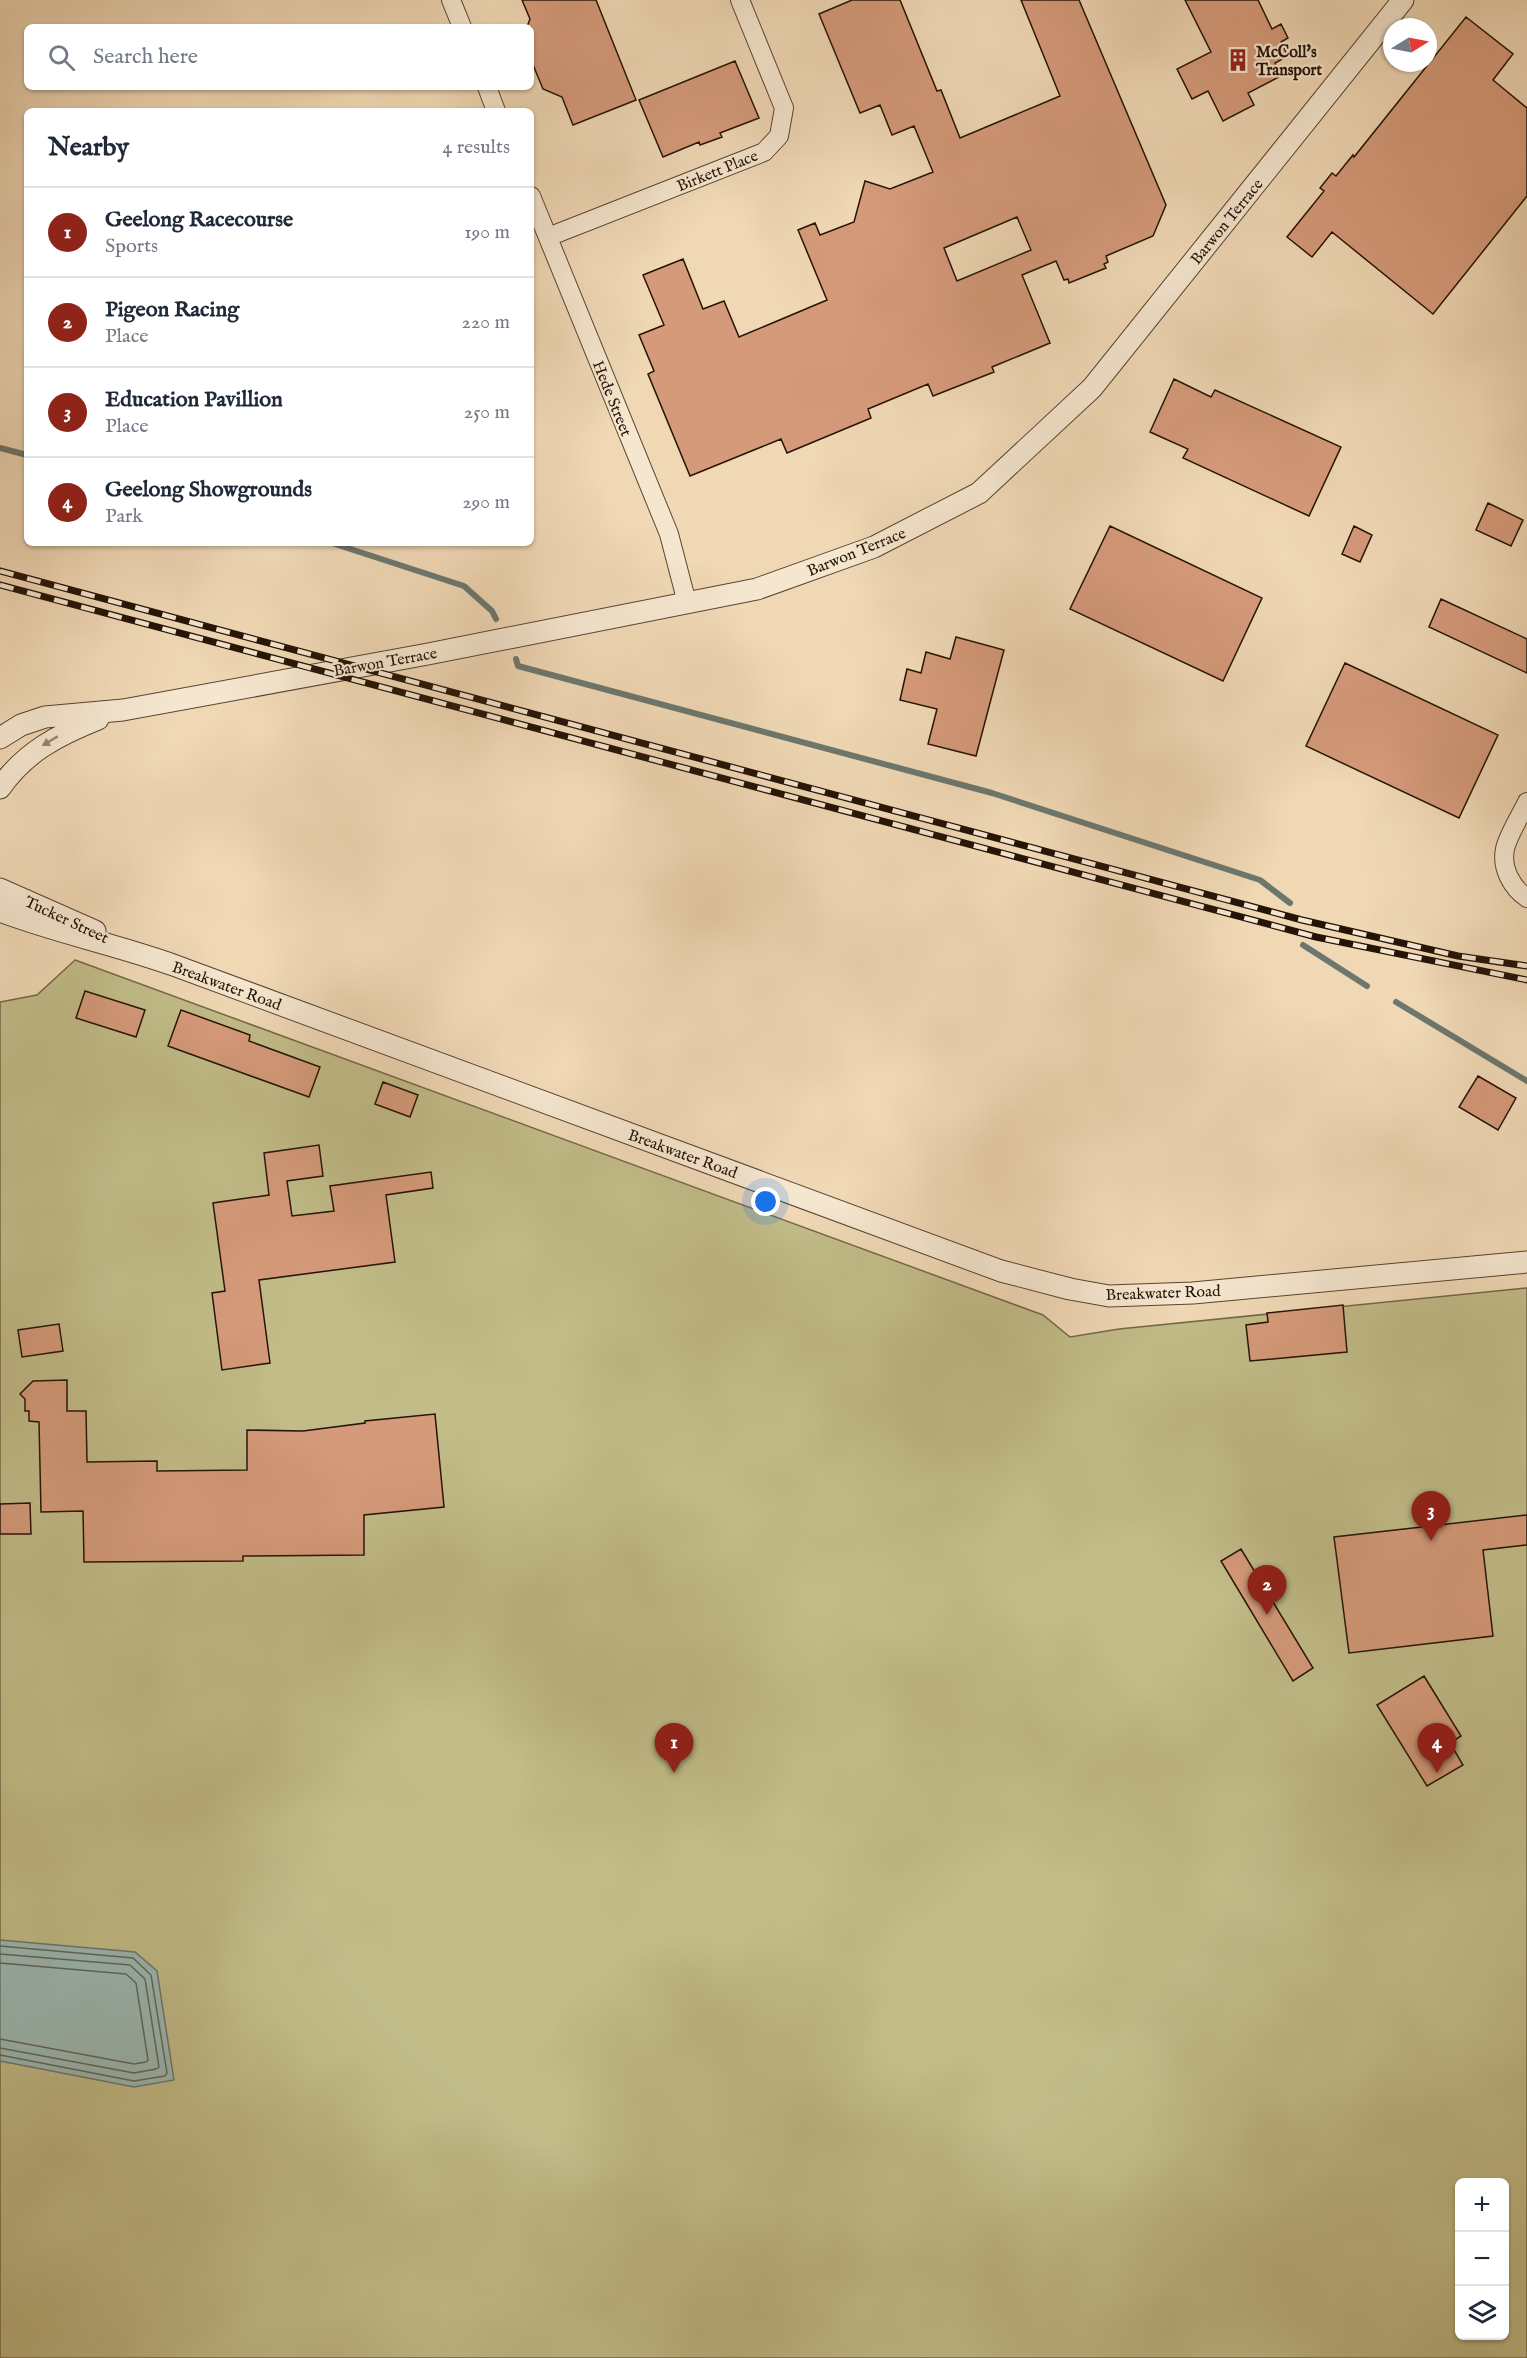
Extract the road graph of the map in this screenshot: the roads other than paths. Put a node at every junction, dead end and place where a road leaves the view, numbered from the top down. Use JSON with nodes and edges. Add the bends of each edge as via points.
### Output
{"nodes":[{"id":1,"x":451,"y":0,"type":"edge"},
{"id":2,"x":740,"y":0,"type":"edge"},
{"id":3,"x":1403,"y":0,"type":"edge"},
{"id":4,"x":461,"y":24,"type":"edge"},
{"id":5,"x":487,"y":90,"type":"edge"},
{"id":6,"x":495,"y":108,"type":"edge"},
{"id":7,"x":534,"y":203,"type":"edge"},
{"id":8,"x":548,"y":237,"type":"junction"},
{"id":9,"x":687,"y":603,"type":"junction"},
{"id":10,"x":123,"y":710,"type":"junction"},
{"id":11,"x":0,"y":738,"type":"edge"},
{"id":12,"x":16,"y":767,"type":"junction"},
{"id":13,"x":0,"y":788,"type":"edge"},
{"id":14,"x":0,"y":799,"type":"edge"},
{"id":15,"x":1527,"y":802,"type":"edge"},
{"id":16,"x":2,"y":887,"type":"edge"},
{"id":17,"x":1527,"y":898,"type":"edge"},
{"id":18,"x":0,"y":911,"type":"edge"},
{"id":19,"x":49,"y":919,"type":"junction"},
{"id":20,"x":133,"y":951,"type":"joint"},
{"id":21,"x":1527,"y":1262,"type":"edge"}],
"edges":[{"from":1,"to":4,"type":"street"},
{"from":2,"to":8,"type":"street","name":"Birkett Place","via":[[784,108],[779,136],[764,152]]},
{"from":3,"to":9,"type":"street","name":"Barwon Terrace","via":[[1092,388],[979,493],[874,547],[757,590]]},
{"from":5,"to":6,"type":"street"},
{"from":7,"to":8,"type":"street","name":"Hede Street"},
{"from":8,"to":9,"type":"street","name":"Hede Street","via":[[669,534]]},
{"from":9,"to":10,"type":"street","name":"Barwon Terrace"},
{"from":10,"to":11,"type":"street","name":"Barwon Terrace","via":[[45,717]]},
{"from":10,"to":12,"type":"street","name":"Barwon Terrace","one_way":true,"via":[[57,736]]},
{"from":12,"to":13,"type":"street","name":"Barwon Terrace"},
{"from":12,"to":14,"type":"street","name":"Barwon Terrace"},
{"from":15,"to":17,"type":"street","via":[[1505,849],[1506,871]]},
{"from":16,"to":19,"type":"street","name":"Tucker Street"},
{"from":18,"to":19,"type":"street"},
{"from":19,"to":20,"type":"street","name":"Tucker Street"},
{"from":20,"to":21,"type":"street","name":"Breakwater Road","via":[[1001,1271],[1070,1289],[1109,1296],[1193,1293]]}]}
